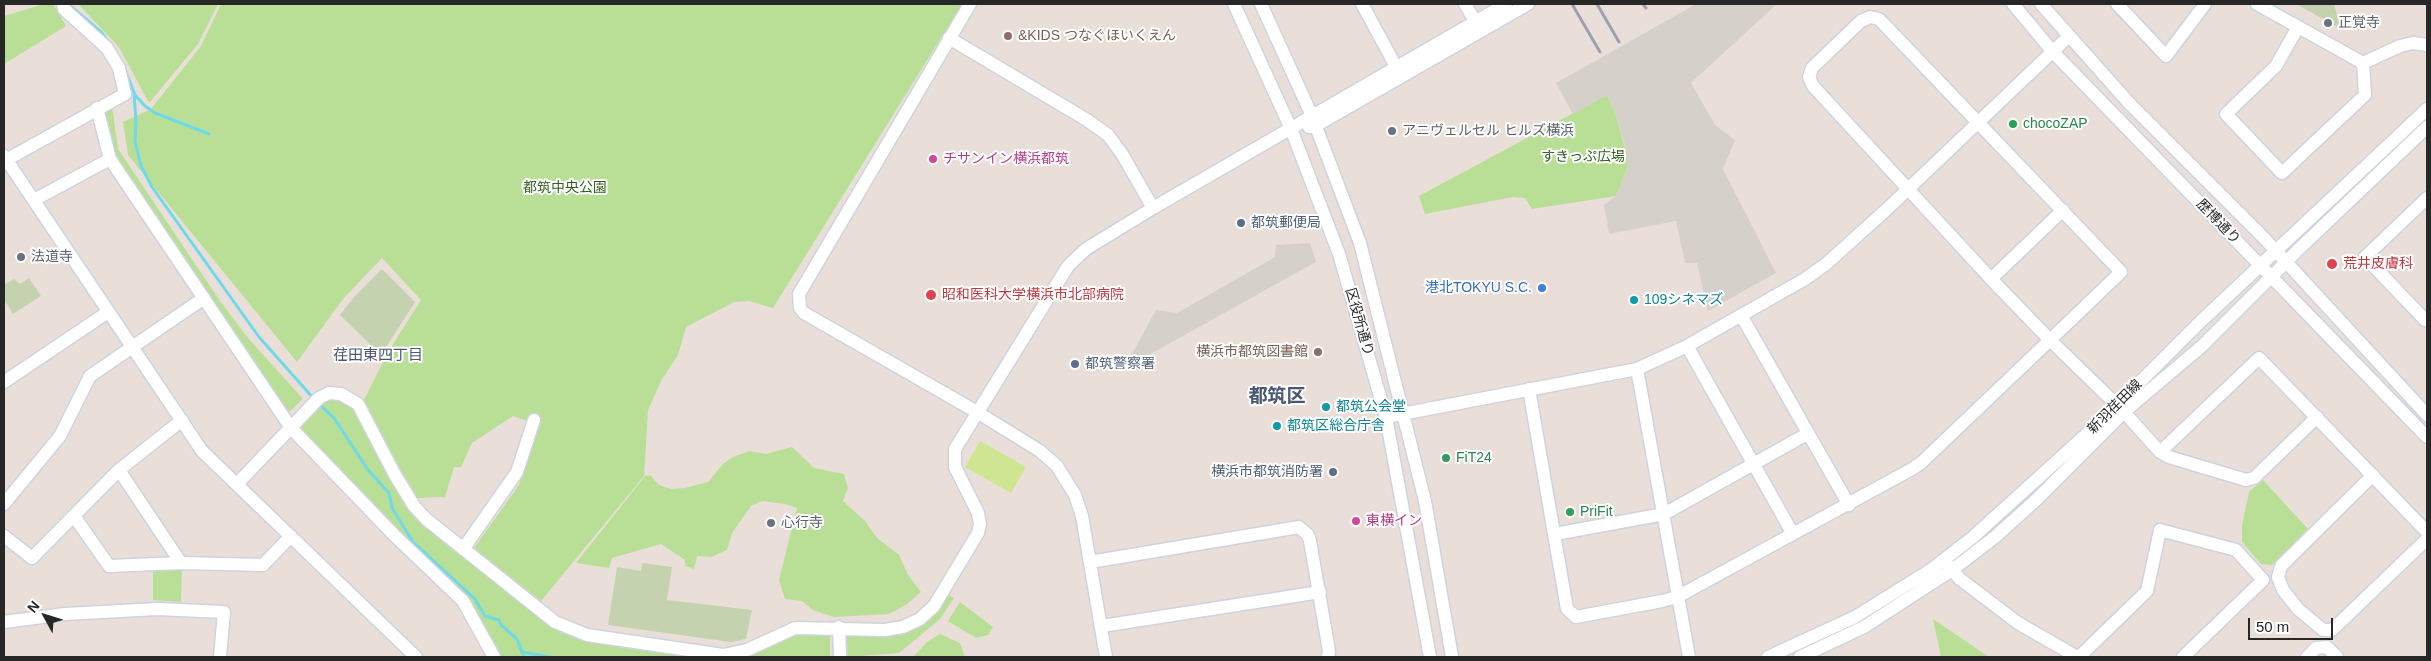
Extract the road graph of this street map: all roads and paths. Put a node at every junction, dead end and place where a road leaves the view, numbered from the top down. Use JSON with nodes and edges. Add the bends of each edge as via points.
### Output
{"nodes":[{"id":1,"x":63,"y":4,"type":"edge"},
{"id":2,"x":970,"y":4,"type":"edge"},
{"id":3,"x":1234,"y":4,"type":"edge"},
{"id":4,"x":1261,"y":4,"type":"edge"},
{"id":5,"x":1362,"y":4,"type":"edge"},
{"id":6,"x":1465,"y":4,"type":"edge"},
{"id":7,"x":1506,"y":4,"type":"edge"},
{"id":8,"x":1528,"y":4,"type":"edge"},
{"id":9,"x":2013,"y":4,"type":"edge"},
{"id":10,"x":2041,"y":4,"type":"edge"},
{"id":11,"x":2117,"y":4,"type":"edge"},
{"id":12,"x":2205,"y":4,"type":"edge"},
{"id":13,"x":2257,"y":4,"type":"edge"},
{"id":14,"x":1475,"y":22,"type":"junction"},
{"id":15,"x":2298,"y":27,"type":"junction"},
{"id":16,"x":2069,"y":36,"type":"junction"},
{"id":17,"x":949,"y":38,"type":"junction"},
{"id":18,"x":2427,"y":45,"type":"edge"},
{"id":19,"x":2053,"y":52,"type":"junction"},
{"id":20,"x":2364,"y":63,"type":"junction"},
{"id":21,"x":1398,"y":71,"type":"junction"},
{"id":22,"x":97,"y":108,"type":"junction"},
{"id":23,"x":2427,"y":109,"type":"edge"},
{"id":24,"x":1314,"y":121,"type":"junction"},
{"id":25,"x":1978,"y":123,"type":"junction"},
{"id":26,"x":2427,"y":127,"type":"edge"},
{"id":27,"x":1291,"y":129,"type":"junction"},
{"id":28,"x":5,"y":158,"type":"edge"},
{"id":29,"x":110,"y":159,"type":"junction"},
{"id":30,"x":1908,"y":189,"type":"junction"},
{"id":31,"x":2427,"y":198,"type":"edge"},
{"id":32,"x":34,"y":200,"type":"junction"},
{"id":33,"x":1152,"y":208,"type":"junction"},
{"id":34,"x":2063,"y":210,"type":"junction"},
{"id":35,"x":2275,"y":251,"type":"junction"},
{"id":36,"x":2286,"y":262,"type":"junction"},
{"id":37,"x":2260,"y":265,"type":"junction"},
{"id":38,"x":2272,"y":277,"type":"junction"},
{"id":39,"x":1991,"y":279,"type":"junction"},
{"id":40,"x":204,"y":298,"type":"junction"},
{"id":41,"x":108,"y":312,"type":"junction"},
{"id":42,"x":1741,"y":315,"type":"junction"},
{"id":43,"x":2426,"y":321,"type":"edge"},
{"id":44,"x":2050,"y":340,"type":"junction"},
{"id":45,"x":133,"y":346,"type":"junction"},
{"id":46,"x":1688,"y":346,"type":"junction"},
{"id":47,"x":1636,"y":369,"type":"junction"},
{"id":48,"x":4,"y":382,"type":"edge"},
{"id":49,"x":1529,"y":389,"type":"junction"},
{"id":50,"x":2120,"y":408,"type":"junction"},
{"id":51,"x":977,"y":412,"type":"junction"},
{"id":52,"x":1404,"y":412,"type":"junction"},
{"id":53,"x":2427,"y":415,"type":"edge"},
{"id":54,"x":1386,"y":417,"type":"junction"},
{"id":55,"x":2317,"y":417,"type":"junction"},
{"id":56,"x":182,"y":420,"type":"junction"},
{"id":57,"x":534,"y":420,"type":"dead end"},
{"id":58,"x":294,"y":424,"type":"junction"},
{"id":59,"x":1807,"y":434,"type":"junction"},
{"id":60,"x":2427,"y":437,"type":"edge"},
{"id":61,"x":2160,"y":452,"type":"junction"},
{"id":62,"x":1753,"y":464,"type":"junction"},
{"id":63,"x":119,"y":470,"type":"junction"},
{"id":64,"x":2373,"y":475,"type":"junction"},
{"id":65,"x":237,"y":484,"type":"junction"},
{"id":66,"x":4,"y":504,"type":"edge"},
{"id":67,"x":1848,"y":505,"type":"junction"},
{"id":68,"x":1664,"y":514,"type":"junction"},
{"id":69,"x":74,"y":516,"type":"junction"},
{"id":70,"x":2427,"y":532,"type":"edge"},
{"id":71,"x":1555,"y":534,"type":"junction"},
{"id":72,"x":1793,"y":534,"type":"junction"},
{"id":73,"x":4,"y":536,"type":"edge"},
{"id":74,"x":291,"y":536,"type":"junction"},
{"id":75,"x":2427,"y":539,"type":"edge"},
{"id":76,"x":463,"y":549,"type":"junction"},
{"id":77,"x":1945,"y":560,"type":"junction"},
{"id":78,"x":1090,"y":562,"type":"junction"},
{"id":79,"x":181,"y":563,"type":"junction"},
{"id":80,"x":1952,"y":570,"type":"junction"},
{"id":81,"x":1320,"y":592,"type":"junction"},
{"id":82,"x":1677,"y":597,"type":"junction"},
{"id":83,"x":4,"y":622,"type":"edge"},
{"id":84,"x":1102,"y":626,"type":"junction"},
{"id":85,"x":839,"y":628,"type":"junction"},
{"id":86,"x":220,"y":657,"type":"edge"},
{"id":87,"x":416,"y":657,"type":"edge"},
{"id":88,"x":494,"y":657,"type":"edge"},
{"id":89,"x":840,"y":657,"type":"edge"},
{"id":90,"x":1106,"y":657,"type":"edge"},
{"id":91,"x":1328,"y":657,"type":"edge"},
{"id":92,"x":1430,"y":657,"type":"edge"},
{"id":93,"x":1452,"y":657,"type":"edge"},
{"id":94,"x":1689,"y":657,"type":"edge"},
{"id":95,"x":1768,"y":657,"type":"edge"},
{"id":96,"x":1800,"y":657,"type":"edge"},
{"id":97,"x":2078,"y":657,"type":"edge"},
{"id":98,"x":2183,"y":657,"type":"edge"},
{"id":99,"x":2307,"y":657,"type":"edge"},
{"id":100,"x":2337,"y":657,"type":"edge"}],
"edges":[{"from":1,"to":22,"type":"street","via":[[100,39],[120,68],[125,94]]},
{"from":2,"to":17,"type":"street"},
{"from":3,"to":27,"type":"street","name":"区役所通り"},
{"from":4,"to":24,"type":"street","name":"区役所通り"},
{"from":5,"to":21,"type":"street"},
{"from":6,"to":14,"type":"street"},
{"from":7,"to":14,"type":"street"},
{"from":8,"to":21,"type":"street"},
{"from":9,"to":19,"type":"street","name":"歴博通り"},
{"from":10,"to":16,"type":"street","name":"歴博通り"},
{"from":11,"to":12,"type":"street","via":[[2166,56]]},
{"from":13,"to":15,"type":"street"},
{"from":14,"to":21,"type":"street"},
{"from":15,"to":20,"type":"street"},
{"from":15,"to":20,"type":"street","via":[[2276,66],[2226,114],[2282,173],[2365,95]]},
{"from":16,"to":19,"type":"street"},
{"from":16,"to":35,"type":"street","name":"歴博通り","via":[[2128,104]]},
{"from":17,"to":33,"type":"street","via":[[1108,135]]},
{"from":17,"to":51,"type":"street","via":[[799,294],[798,302],[804,313]]},
{"from":18,"to":20,"type":"street","via":[[2413,43],[2400,46]]},
{"from":19,"to":25,"type":"street"},
{"from":19,"to":37,"type":"street","name":"歴博通り"},
{"from":21,"to":24,"type":"street"},
{"from":22,"to":28,"type":"street"},
{"from":22,"to":29,"type":"street"},
{"from":23,"to":35,"type":"street","name":"新羽荏田線"},
{"from":24,"to":27,"type":"street"},
{"from":24,"to":52,"type":"street","name":"区役所通り","via":[[1360,243]]},
{"from":25,"to":30,"type":"street"},
{"from":25,"to":30,"type":"street","via":[[1879,18],[1861,21],[1812,68],[1808,77]]},
{"from":25,"to":34,"type":"street"},
{"from":26,"to":36,"type":"street","name":"新羽荏田線"},
{"from":27,"to":33,"type":"street"},
{"from":27,"to":54,"type":"street","name":"区役所通り","via":[[1339,254]]},
{"from":28,"to":32,"type":"street"},
{"from":29,"to":32,"type":"street"},
{"from":29,"to":40,"type":"street"},
{"from":30,"to":39,"type":"street"},
{"from":30,"to":42,"type":"street","via":[[1826,264]]},
{"from":31,"to":43,"type":"street","via":[[2365,257]]},
{"from":32,"to":41,"type":"street"},
{"from":33,"to":51,"type":"street","via":[[1086,249],[1068,266]]},
{"from":34,"to":39,"type":"street"},
{"from":34,"to":44,"type":"street","via":[[2120,272]]},
{"from":35,"to":36,"type":"street","name":"歴博通り"},
{"from":35,"to":37,"type":"street","name":"新羽荏田線"},
{"from":36,"to":38,"type":"street","name":"新羽荏田線"},
{"from":36,"to":53,"type":"street","name":"歴博通り"},
{"from":37,"to":38,"type":"street","name":"歴博通り"},
{"from":37,"to":50,"type":"street","name":"新羽荏田線"},
{"from":38,"to":50,"type":"street","name":"新羽荏田線","via":[[2202,346]]},
{"from":38,"to":60,"type":"street","name":"歴博通り"},
{"from":39,"to":44,"type":"street"},
{"from":40,"to":45,"type":"street"},
{"from":40,"to":58,"type":"street"},
{"from":41,"to":45,"type":"street"},
{"from":41,"to":48,"type":"street"},
{"from":42,"to":46,"type":"street"},
{"from":42,"to":59,"type":"street"},
{"from":44,"to":50,"type":"street"},
{"from":44,"to":67,"type":"street","via":[[1922,462]]},
{"from":45,"to":56,"type":"street"},
{"from":45,"to":66,"type":"street","via":[[90,376],[60,436]]},
{"from":46,"to":47,"type":"street"},
{"from":46,"to":62,"type":"street"},
{"from":47,"to":49,"type":"street"},
{"from":47,"to":68,"type":"street"},
{"from":49,"to":52,"type":"street"},
{"from":49,"to":71,"type":"street"},
{"from":50,"to":61,"type":"street"},
{"from":50,"to":77,"type":"street","name":"新羽荏田線"},
{"from":50,"to":80,"type":"street","name":"新羽荏田線","via":[[2038,499]]},
{"from":51,"to":78,"type":"street","via":[[1040,451],[1057,466],[1077,500]]},
{"from":51,"to":85,"type":"street","via":[[955,449],[953,462],[978,513],[980,524],[978,533],[943,592],[920,619],[903,627],[885,630]]},
{"from":52,"to":54,"type":"street"},
{"from":52,"to":93,"type":"street","name":"区役所通り","via":[[1425,501]]},
{"from":54,"to":92,"type":"street","name":"区役所通り"},
{"from":55,"to":61,"type":"street","via":[[2254,478],[2246,480]]},
{"from":55,"to":61,"type":"street","via":[[2259,358]]},
{"from":55,"to":64,"type":"street"},
{"from":56,"to":63,"type":"street"},
{"from":56,"to":65,"type":"street","via":[[202,451]]},
{"from":57,"to":76,"type":"street","via":[[517,472]]},
{"from":58,"to":65,"type":"street"},
{"from":58,"to":76,"type":"street","via":[[320,398],[335,392],[350,397],[358,404],[414,506]]},
{"from":58,"to":88,"type":"street","via":[[396,537],[463,602]]},
{"from":59,"to":62,"type":"street"},
{"from":59,"to":67,"type":"street"},
{"from":62,"to":68,"type":"street"},
{"from":62,"to":72,"type":"street"},
{"from":63,"to":69,"type":"street"},
{"from":63,"to":79,"type":"street"},
{"from":64,"to":70,"type":"street"},
{"from":64,"to":75,"type":"street","via":[[2281,566],[2278,577],[2283,590],[2298,609],[2324,630],[2332,630]]},
{"from":65,"to":74,"type":"street"},
{"from":67,"to":72,"type":"street"},
{"from":68,"to":71,"type":"street"},
{"from":68,"to":82,"type":"street"},
{"from":69,"to":73,"type":"street","via":[[32,558]]},
{"from":69,"to":79,"type":"street","via":[[109,566]]},
{"from":71,"to":82,"type":"street","via":[[1567,609],[1576,617]]},
{"from":72,"to":82,"type":"street"},
{"from":74,"to":79,"type":"street","via":[[263,565]]},
{"from":74,"to":87,"type":"street"},
{"from":76,"to":85,"type":"street","via":[[555,622],[587,635],[723,655],[747,650],[795,628]]},
{"from":77,"to":80,"type":"street"},
{"from":77,"to":95,"type":"street","name":"新羽荏田線","via":[[1855,617]]},
{"from":78,"to":81,"type":"street","via":[[1299,527],[1310,541]]},
{"from":78,"to":84,"type":"street"},
{"from":80,"to":96,"type":"street","name":"新羽荏田線","via":[[1864,627]]},
{"from":80,"to":97,"type":"street","via":[[2018,623]]},
{"from":81,"to":84,"type":"street"},
{"from":81,"to":91,"type":"street"},
{"from":82,"to":94,"type":"street"},
{"from":83,"to":86,"type":"street","via":[[65,614],[138,610],[224,612]]},
{"from":84,"to":90,"type":"street"},
{"from":85,"to":89,"type":"street"},
{"from":97,"to":98,"type":"street","via":[[2147,591],[2160,530],[2236,550],[2263,580]]},
{"from":99,"to":100,"type":"street","via":[[2316,648],[2327,647]]}]}
